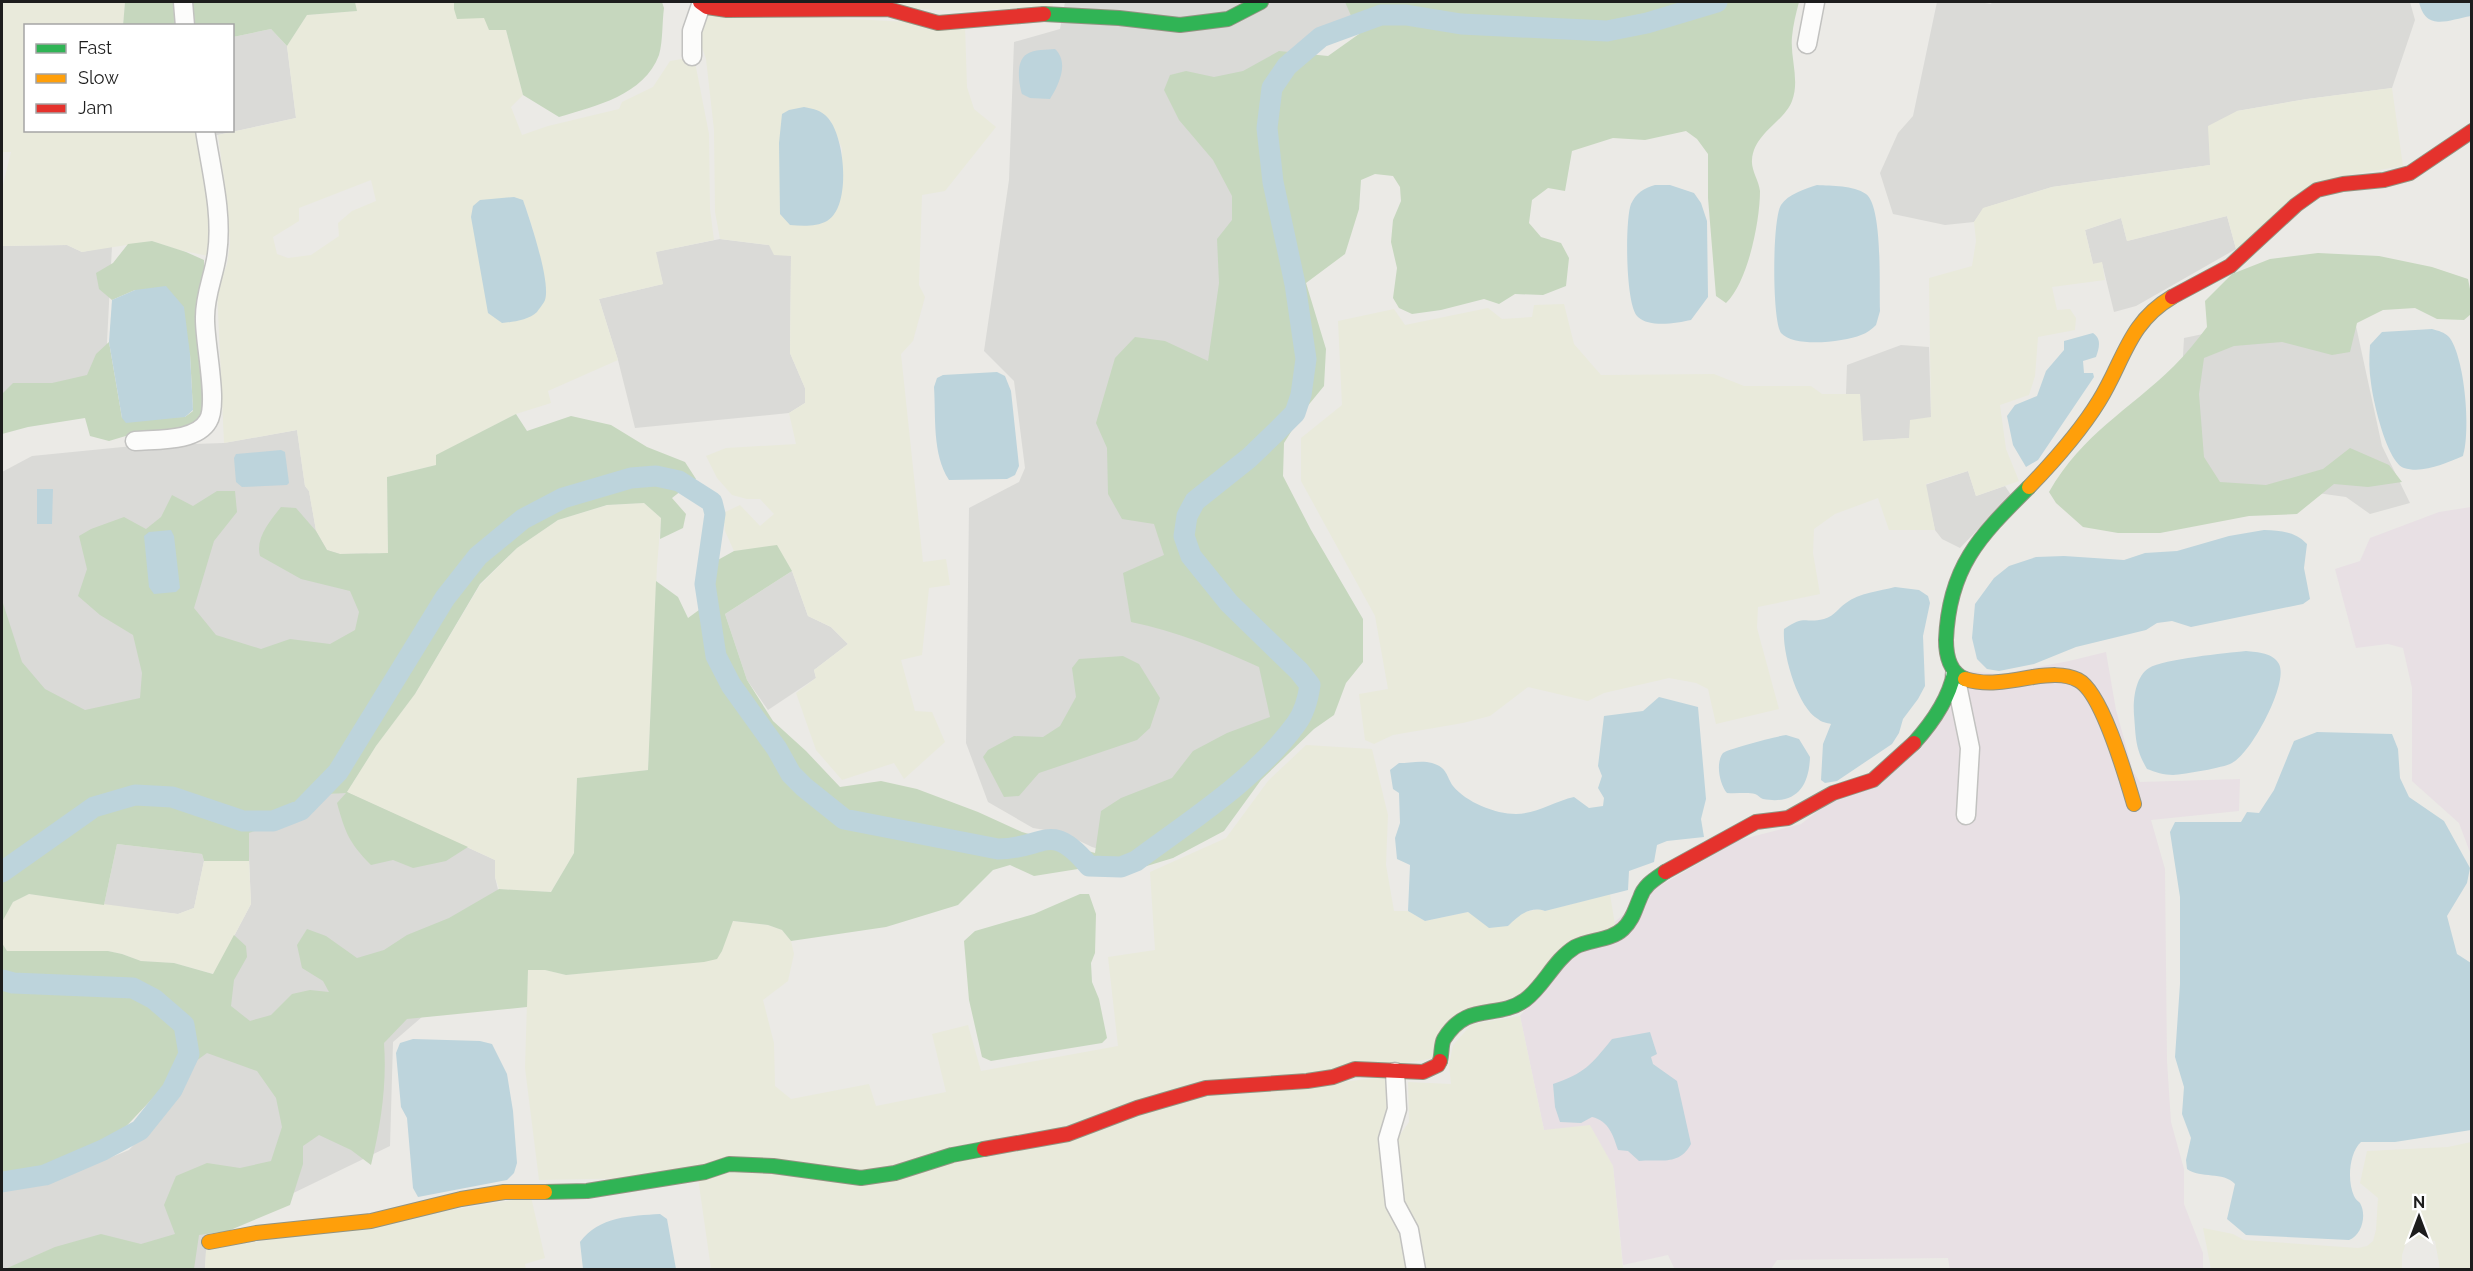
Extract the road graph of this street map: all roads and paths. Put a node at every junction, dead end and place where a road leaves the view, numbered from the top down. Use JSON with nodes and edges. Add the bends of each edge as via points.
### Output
{"nodes":[{"id":1,"x":183,"y":2,"type":"edge"},
{"id":2,"x":701,"y":2,"type":"edge"},
{"id":3,"x":1261,"y":2,"type":"edge"},
{"id":4,"x":1815,"y":2,"type":"edge"},
{"id":5,"x":185,"y":24,"type":"edge"},
{"id":6,"x":1807,"y":44,"type":"dead end"},
{"id":7,"x":692,"y":56,"type":"dead end"},
{"id":8,"x":2472,"y":131,"type":"edge"},
{"id":9,"x":205,"y":132,"type":"edge"},
{"id":10,"x":135,"y":441,"type":"dead end"},
{"id":11,"x":1954,"y":673,"type":"junction"},
{"id":12,"x":2134,"y":804,"type":"dead end"},
{"id":13,"x":1966,"y":815,"type":"dead end"},
{"id":14,"x":1395,"y":1072,"type":"junction"},
{"id":15,"x":209,"y":1242,"type":"dead end"},
{"id":16,"x":1416,"y":1269,"type":"edge"}],
"edges":[{"from":1,"to":5,"type":"street"},
{"from":2,"to":3,"type":"street","via":[[707,7],[727,10],[888,9],[938,23],[1040,14],[1180,25],[1228,19]]},
{"from":2,"to":7,"type":"street","via":[[692,31]]},
{"from":4,"to":6,"type":"street"},
{"from":8,"to":11,"type":"street","via":[[2409,174],[2328,186],[2308,196],[2249,252],[2153,310],[2127,342],[2100,399],[2059,456],[1982,537],[1957,577],[1945,640]]},
{"from":9,"to":10,"type":"street","via":[[218,238],[205,318],[213,412],[202,429],[191,435]]},
{"from":11,"to":12,"type":"street","via":[[1971,682],[2069,675],[2080,681],[2105,721]]},
{"from":11,"to":13,"type":"street","via":[[1970,748]]},
{"from":11,"to":14,"type":"street","via":[[1951,688],[1927,729],[1873,780],[1833,793],[1788,818],[1756,822],[1682,861],[1650,882],[1640,896],[1636,912],[1622,930],[1576,947],[1524,1001],[1468,1016],[1458,1023],[1443,1040],[1438,1065],[1423,1072]]},
{"from":14,"to":15,"type":"street","via":[[1356,1070],[1307,1081],[1206,1088],[1068,1134],[952,1155],[895,1173],[861,1178],[729,1164],[705,1172],[587,1191],[504,1192],[371,1221]]},
{"from":14,"to":16,"type":"street","via":[[1397,1110],[1388,1139],[1395,1204],[1409,1230]]}]}
